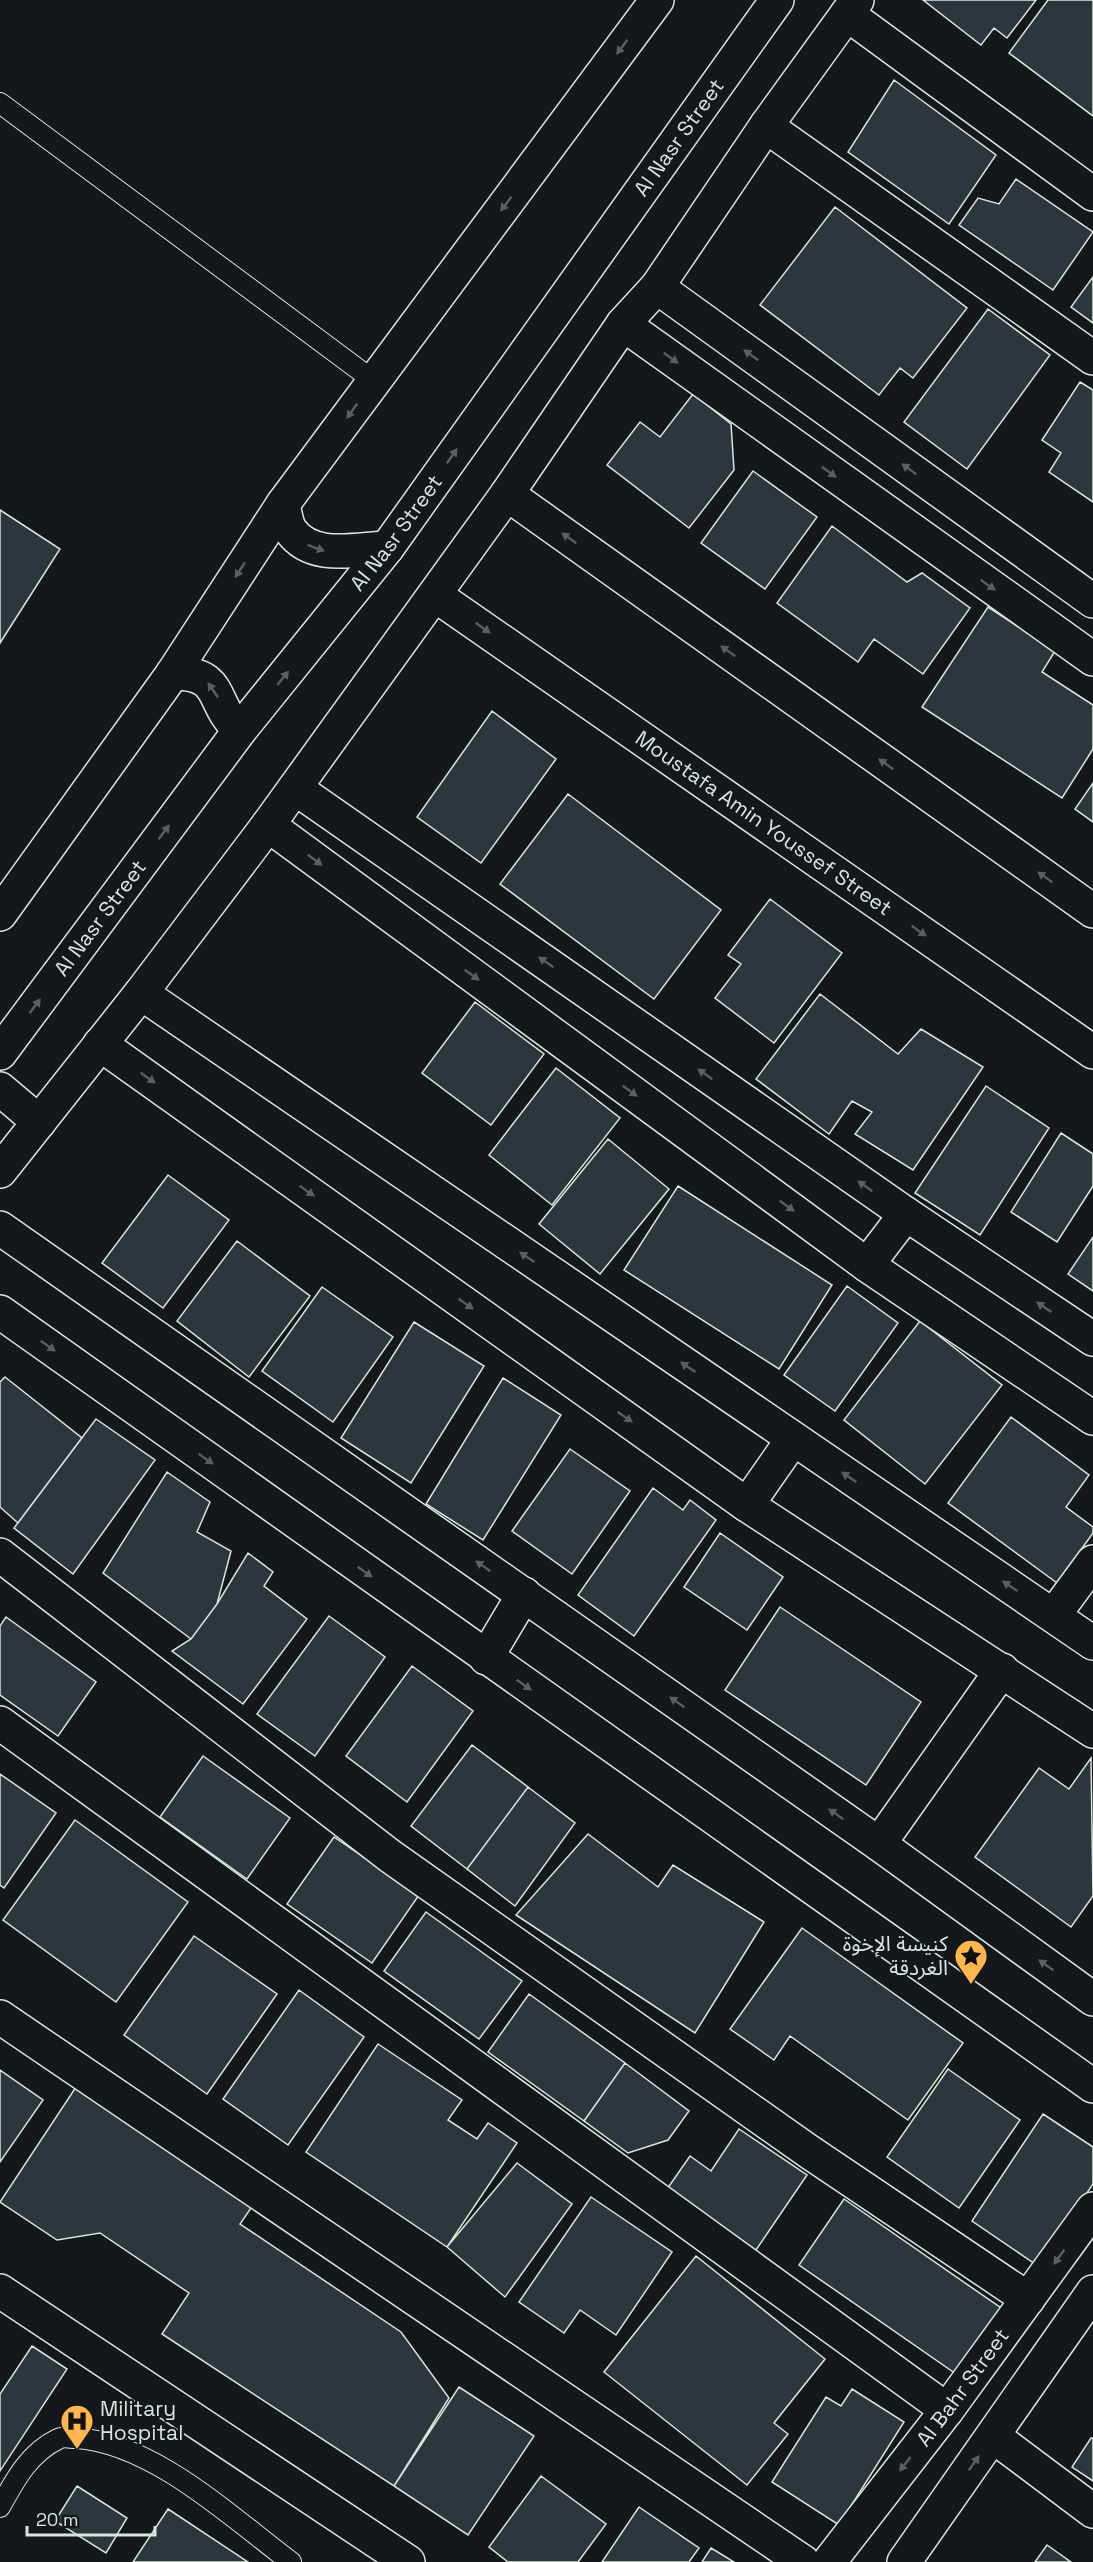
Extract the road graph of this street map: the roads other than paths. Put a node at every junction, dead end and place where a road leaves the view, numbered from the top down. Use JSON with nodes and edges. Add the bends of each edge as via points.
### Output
{"nodes":[{"id":1,"x":657,"y":0,"type":"edge"},
{"id":2,"x":777,"y":0,"type":"edge"},
{"id":3,"x":852,"y":7,"type":"edge"},
{"id":4,"x":0,"y":103,"type":"edge"},
{"id":5,"x":766,"y":126,"type":"junction"},
{"id":6,"x":1093,"y":194,"type":"edge"},
{"id":7,"x":657,"y":287,"type":"junction"},
{"id":8,"x":623,"y":324,"type":"junction"},
{"id":9,"x":1093,"y":358,"type":"edge"},
{"id":10,"x":374,"y":381,"type":"junction"},
{"id":11,"x":507,"y":494,"type":"junction"},
{"id":12,"x":951,"y":500,"type":"junction"},
{"id":13,"x":283,"y":504,"type":"junction"},
{"id":14,"x":928,"y":542,"type":"junction"},
{"id":15,"x":387,"y":548,"type":"junction"},
{"id":16,"x":435,"y":595,"type":"junction"},
{"id":17,"x":1093,"y":601,"type":"edge"},
{"id":18,"x":1093,"y":659,"type":"edge"},
{"id":19,"x":172,"y":673,"type":"junction"},
{"id":20,"x":240,"y":730,"type":"junction"},
{"id":21,"x":295,"y":788,"type":"junction"},
{"id":22,"x":268,"y":825,"type":"junction"},
{"id":23,"x":1093,"y":911,"type":"edge"},
{"id":24,"x":0,"y":914,"type":"edge"},
{"id":25,"x":141,"y":993,"type":"junction"},
{"id":26,"x":100,"y":1044,"type":"junction"},
{"id":27,"x":1093,"y":1052,"type":"edge"},
{"id":28,"x":0,"y":1053,"type":"edge"},
{"id":29,"x":0,"y":1089,"type":"edge"},
{"id":30,"x":39,"y":1122,"type":"junction"},
{"id":31,"x":0,"y":1171,"type":"edge"},
{"id":32,"x":906,"y":1214,"type":"junction"},
{"id":33,"x":0,"y":1228,"type":"edge"},
{"id":34,"x":867,"y":1265,"type":"junction"},
{"id":35,"x":0,"y":1312,"type":"edge"},
{"id":36,"x":1093,"y":1339,"type":"edge"},
{"id":37,"x":1093,"y":1418,"type":"edge"},
{"id":38,"x":793,"y":1439,"type":"junction"},
{"id":39,"x":747,"y":1505,"type":"junction"},
{"id":40,"x":0,"y":1555,"type":"edge"},
{"id":41,"x":1093,"y":1562,"type":"edge"},
{"id":42,"x":524,"y":1594,"type":"junction"},
{"id":43,"x":1054,"y":1616,"type":"junction"},
{"id":44,"x":1093,"y":1643,"type":"edge"},
{"id":45,"x":486,"y":1658,"type":"junction"},
{"id":46,"x":1002,"y":1670,"type":"junction"},
{"id":47,"x":0,"y":1723,"type":"edge"},
{"id":48,"x":1093,"y":1731,"type":"edge"},
{"id":49,"x":879,"y":1844,"type":"junction"},
{"id":50,"x":1093,"y":2000,"type":"edge"},
{"id":51,"x":0,"y":2017,"type":"edge"},
{"id":52,"x":1093,"y":2086,"type":"edge"},
{"id":53,"x":1093,"y":2209,"type":"edge"},
{"id":54,"x":0,"y":2291,"type":"edge"},
{"id":55,"x":1028,"y":2299,"type":"junction"},
{"id":56,"x":1087,"y":2313,"type":"edge"},
{"id":57,"x":947,"y":2410,"type":"junction"},
{"id":58,"x":993,"y":2436,"type":"junction"},
{"id":59,"x":0,"y":2506,"type":"edge"},
{"id":60,"x":1093,"y":2511,"type":"edge"},
{"id":61,"x":291,"y":2562,"type":"edge"},
{"id":62,"x":408,"y":2562,"type":"edge"},
{"id":63,"x":803,"y":2562,"type":"edge"},
{"id":64,"x":829,"y":2562,"type":"edge"},
{"id":65,"x":904,"y":2562,"type":"edge"}],
"edges":[{"from":1,"to":10,"type":"street","one_way":true},
{"from":15,"to":2,"type":"street","name":"Al Nasr Street","one_way":true},
{"from":3,"to":5,"type":"street"},
{"from":3,"to":6,"type":"street"},
{"from":4,"to":10,"type":"lane"},
{"from":5,"to":7,"type":"street"},
{"from":5,"to":9,"type":"street"},
{"from":7,"to":8,"type":"street"},
{"from":12,"to":7,"type":"street","one_way":true},
{"from":8,"to":11,"type":"street"},
{"from":8,"to":14,"type":"street","one_way":true},
{"from":10,"to":13,"type":"street","one_way":true},
{"from":11,"to":16,"type":"street"},
{"from":23,"to":11,"type":"street","one_way":true},
{"from":12,"to":14,"type":"street"},
{"from":12,"to":17,"type":"street"},
{"from":13,"to":15,"type":"street","one_way":true,"via":[[290,530],[317,550]]},
{"from":13,"to":19,"type":"street","one_way":true},
{"from":14,"to":18,"type":"street","one_way":true},
{"from":20,"to":15,"type":"street","name":"Al Nasr Street","one_way":true},
{"from":16,"to":21,"type":"street"},
{"from":16,"to":27,"type":"street","name":"Moustafa Amin Youssef Street","one_way":true},
{"from":20,"to":19,"type":"street","one_way":true,"via":[[230,721],[206,680],[194,673]]},
{"from":19,"to":24,"type":"street"},
{"from":28,"to":20,"type":"street","name":"Al Nasr Street","one_way":true},
{"from":21,"to":22,"type":"street"},
{"from":32,"to":21,"type":"street","one_way":true},
{"from":22,"to":25,"type":"street"},
{"from":22,"to":34,"type":"street","one_way":true},
{"from":25,"to":26,"type":"street"},
{"from":38,"to":25,"type":"street","one_way":true},
{"from":26,"to":30,"type":"street"},
{"from":26,"to":39,"type":"street","one_way":true},
{"from":29,"to":30,"type":"street"},
{"from":30,"to":31,"type":"street"},
{"from":32,"to":34,"type":"street"},
{"from":36,"to":32,"type":"street","one_way":true},
{"from":42,"to":33,"type":"street","one_way":true},
{"from":34,"to":37,"type":"street"},
{"from":35,"to":45,"type":"street","one_way":true},
{"from":38,"to":39,"type":"street"},
{"from":43,"to":38,"type":"street","one_way":true},
{"from":39,"to":46,"type":"street"},
{"from":40,"to":55,"type":"street","via":[[390,1856],[808,2151]]},
{"from":41,"to":43,"type":"street"},
{"from":42,"to":45,"type":"street"},
{"from":49,"to":42,"type":"street","one_way":true},
{"from":43,"to":44,"type":"street"},
{"from":45,"to":52,"type":"street","one_way":true},
{"from":46,"to":48,"type":"street"},
{"from":46,"to":49,"type":"street"},
{"from":47,"to":57,"type":"street"},
{"from":50,"to":49,"type":"street","one_way":true},
{"from":51,"to":63,"type":"street"},
{"from":53,"to":55,"type":"street","name":"Al Bahr Street","one_way":true},
{"from":54,"to":62,"type":"street"},
{"from":55,"to":57,"type":"street","name":"Al Bahr Street"},
{"from":56,"to":58,"type":"street"},
{"from":57,"to":64,"type":"street","name":"Al Bahr Street","one_way":true},
{"from":58,"to":60,"type":"street"},
{"from":65,"to":58,"type":"street","one_way":true},
{"from":59,"to":61,"type":"lane","via":[[20,2470],[38,2452],[61,2437],[94,2439],[132,2452],[183,2482]]}]}
